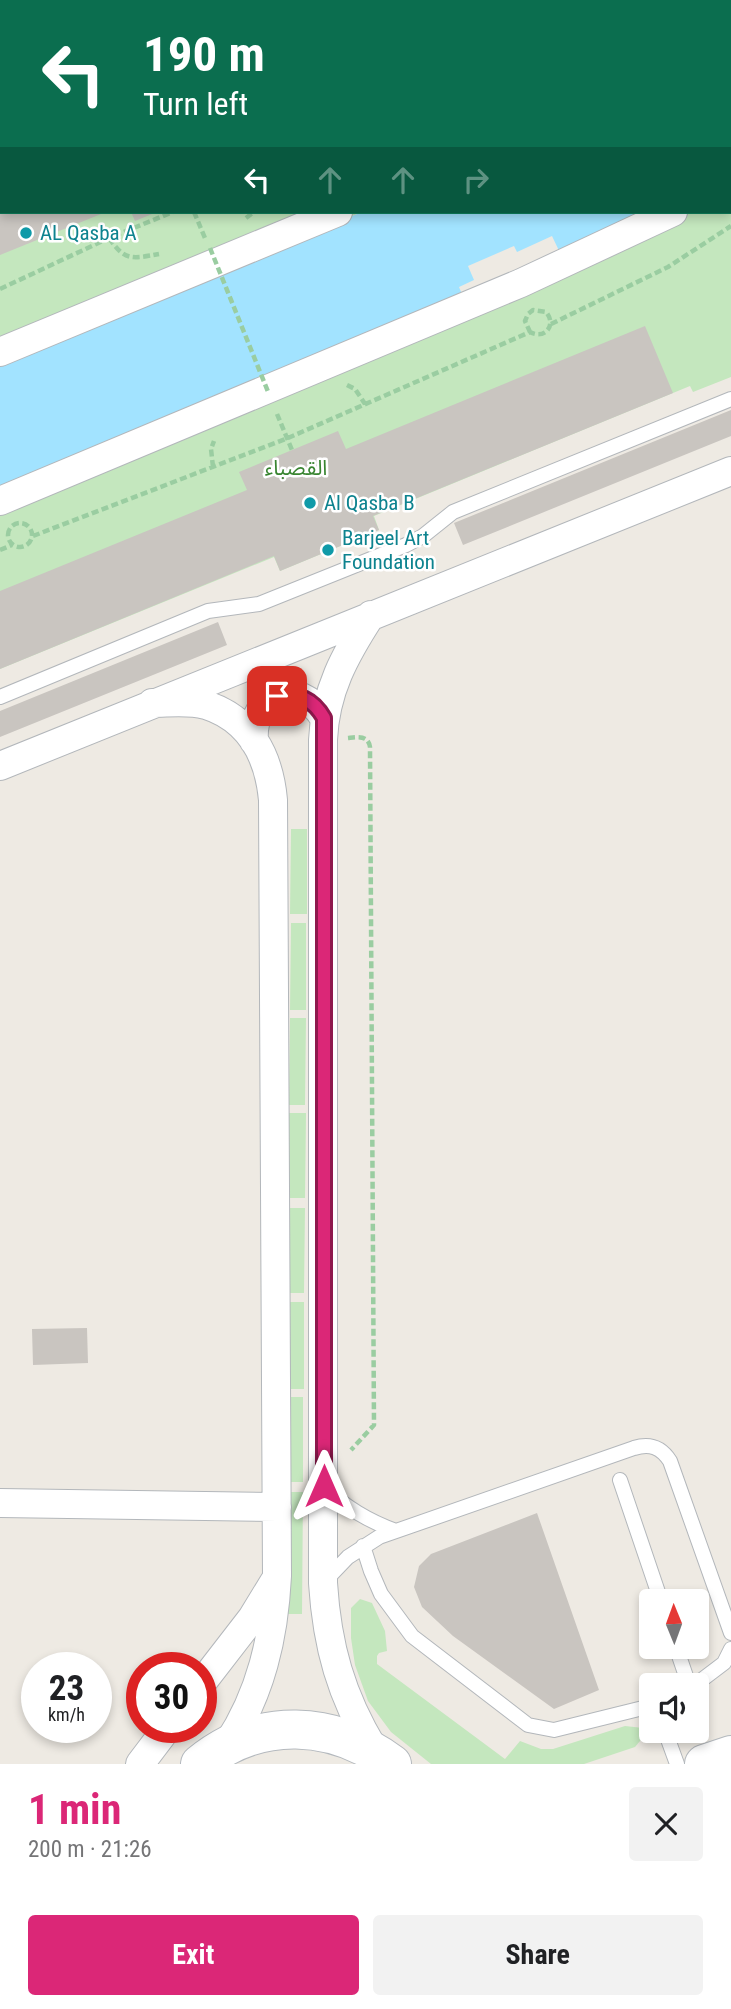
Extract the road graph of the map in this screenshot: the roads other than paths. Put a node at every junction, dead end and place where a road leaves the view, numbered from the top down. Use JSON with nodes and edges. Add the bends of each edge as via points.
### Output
{"nodes":[{"id":1,"x":333,"y":214,"type":"edge"},
{"id":2,"x":669,"y":214,"type":"edge"},
{"id":3,"x":0,"y":352,"type":"edge"},
{"id":4,"x":731,"y":399,"type":"edge"},
{"id":5,"x":731,"y":471,"type":"edge"},
{"id":6,"x":0,"y":500,"type":"edge"},
{"id":7,"x":370,"y":615,"type":"junction"},
{"id":8,"x":0,"y":697,"type":"edge"},
{"id":9,"x":152,"y":703,"type":"junction"},
{"id":10,"x":323,"y":729,"type":"junction"},
{"id":11,"x":254,"y":741,"type":"junction"},
{"id":12,"x":0,"y":766,"type":"edge"},
{"id":13,"x":620,"y":1480,"type":"dead end"},
{"id":14,"x":324,"y":1486,"type":"junction"},
{"id":15,"x":0,"y":1503,"type":"edge"},
{"id":16,"x":277,"y":1507,"type":"junction"},
{"id":17,"x":397,"y":1531,"type":"junction"},
{"id":18,"x":363,"y":1546,"type":"junction"},
{"id":19,"x":277,"y":1576,"type":"junction"},
{"id":20,"x":323,"y":1583,"type":"junction"},
{"id":21,"x":657,"y":1589,"type":"edge"},
{"id":22,"x":731,"y":1633,"type":"edge"},
{"id":23,"x":731,"y":1649,"type":"edge"},
{"id":24,"x":217,"y":1663,"type":"edge"},
{"id":25,"x":709,"y":1674,"type":"edge"},
{"id":26,"x":639,"y":1709,"type":"edge"},
{"id":27,"x":156,"y":1743,"type":"edge"},
{"id":28,"x":669,"y":1743,"type":"edge"},
{"id":29,"x":214,"y":1755,"type":"edge"},
{"id":30,"x":731,"y":1755,"type":"edge"},
{"id":31,"x":383,"y":1757,"type":"edge"},
{"id":32,"x":140,"y":1764,"type":"edge"},
{"id":33,"x":677,"y":1764,"type":"edge"},
{"id":34,"x":704,"y":1764,"type":"edge"}],
"edges":[{"from":1,"to":3,"type":"street"},
{"from":2,"to":6,"type":"street","via":[[521,283]]},
{"from":4,"to":8,"type":"lane","via":[[453,512],[406,545],[259,604],[208,611]]},
{"from":5,"to":7,"type":"street"},
{"from":7,"to":9,"type":"street"},
{"from":7,"to":10,"type":"street","via":[[334,679]]},
{"from":9,"to":11,"type":"street","via":[[204,705],[241,725]]},
{"from":9,"to":12,"type":"street"},
{"from":10,"to":11,"type":"street","via":[[317,706],[291,694],[277,696],[256,716]]},
{"from":10,"to":14,"type":"street"},
{"from":11,"to":16,"type":"street","via":[[265,759],[273,800]]},
{"from":13,"to":21,"type":"lane"},
{"from":14,"to":17,"type":"lane","via":[[364,1518]]},
{"from":14,"to":20,"type":"street"},
{"from":15,"to":16,"type":"street"},
{"from":16,"to":19,"type":"street"},
{"from":17,"to":18,"type":"lane"},
{"from":17,"to":22,"type":"lane","via":[[651,1446],[670,1461]]},
{"from":18,"to":20,"type":"lane"},
{"from":18,"to":26,"type":"lane","via":[[382,1594],[412,1636],[528,1725],[554,1730]]},
{"from":19,"to":24,"type":"street"},
{"from":19,"to":29,"type":"street","via":[[263,1670],[252,1700]]},
{"from":20,"to":31,"type":"street","via":[[336,1671],[347,1699]]},
{"from":23,"to":25,"type":"lane"},
{"from":27,"to":32,"type":"street"},
{"from":28,"to":33,"type":"lane"},
{"from":29,"to":31,"type":"main road","via":[[247,1737],[290,1729],[333,1734]]},
{"from":30,"to":34,"type":"main road"}]}
